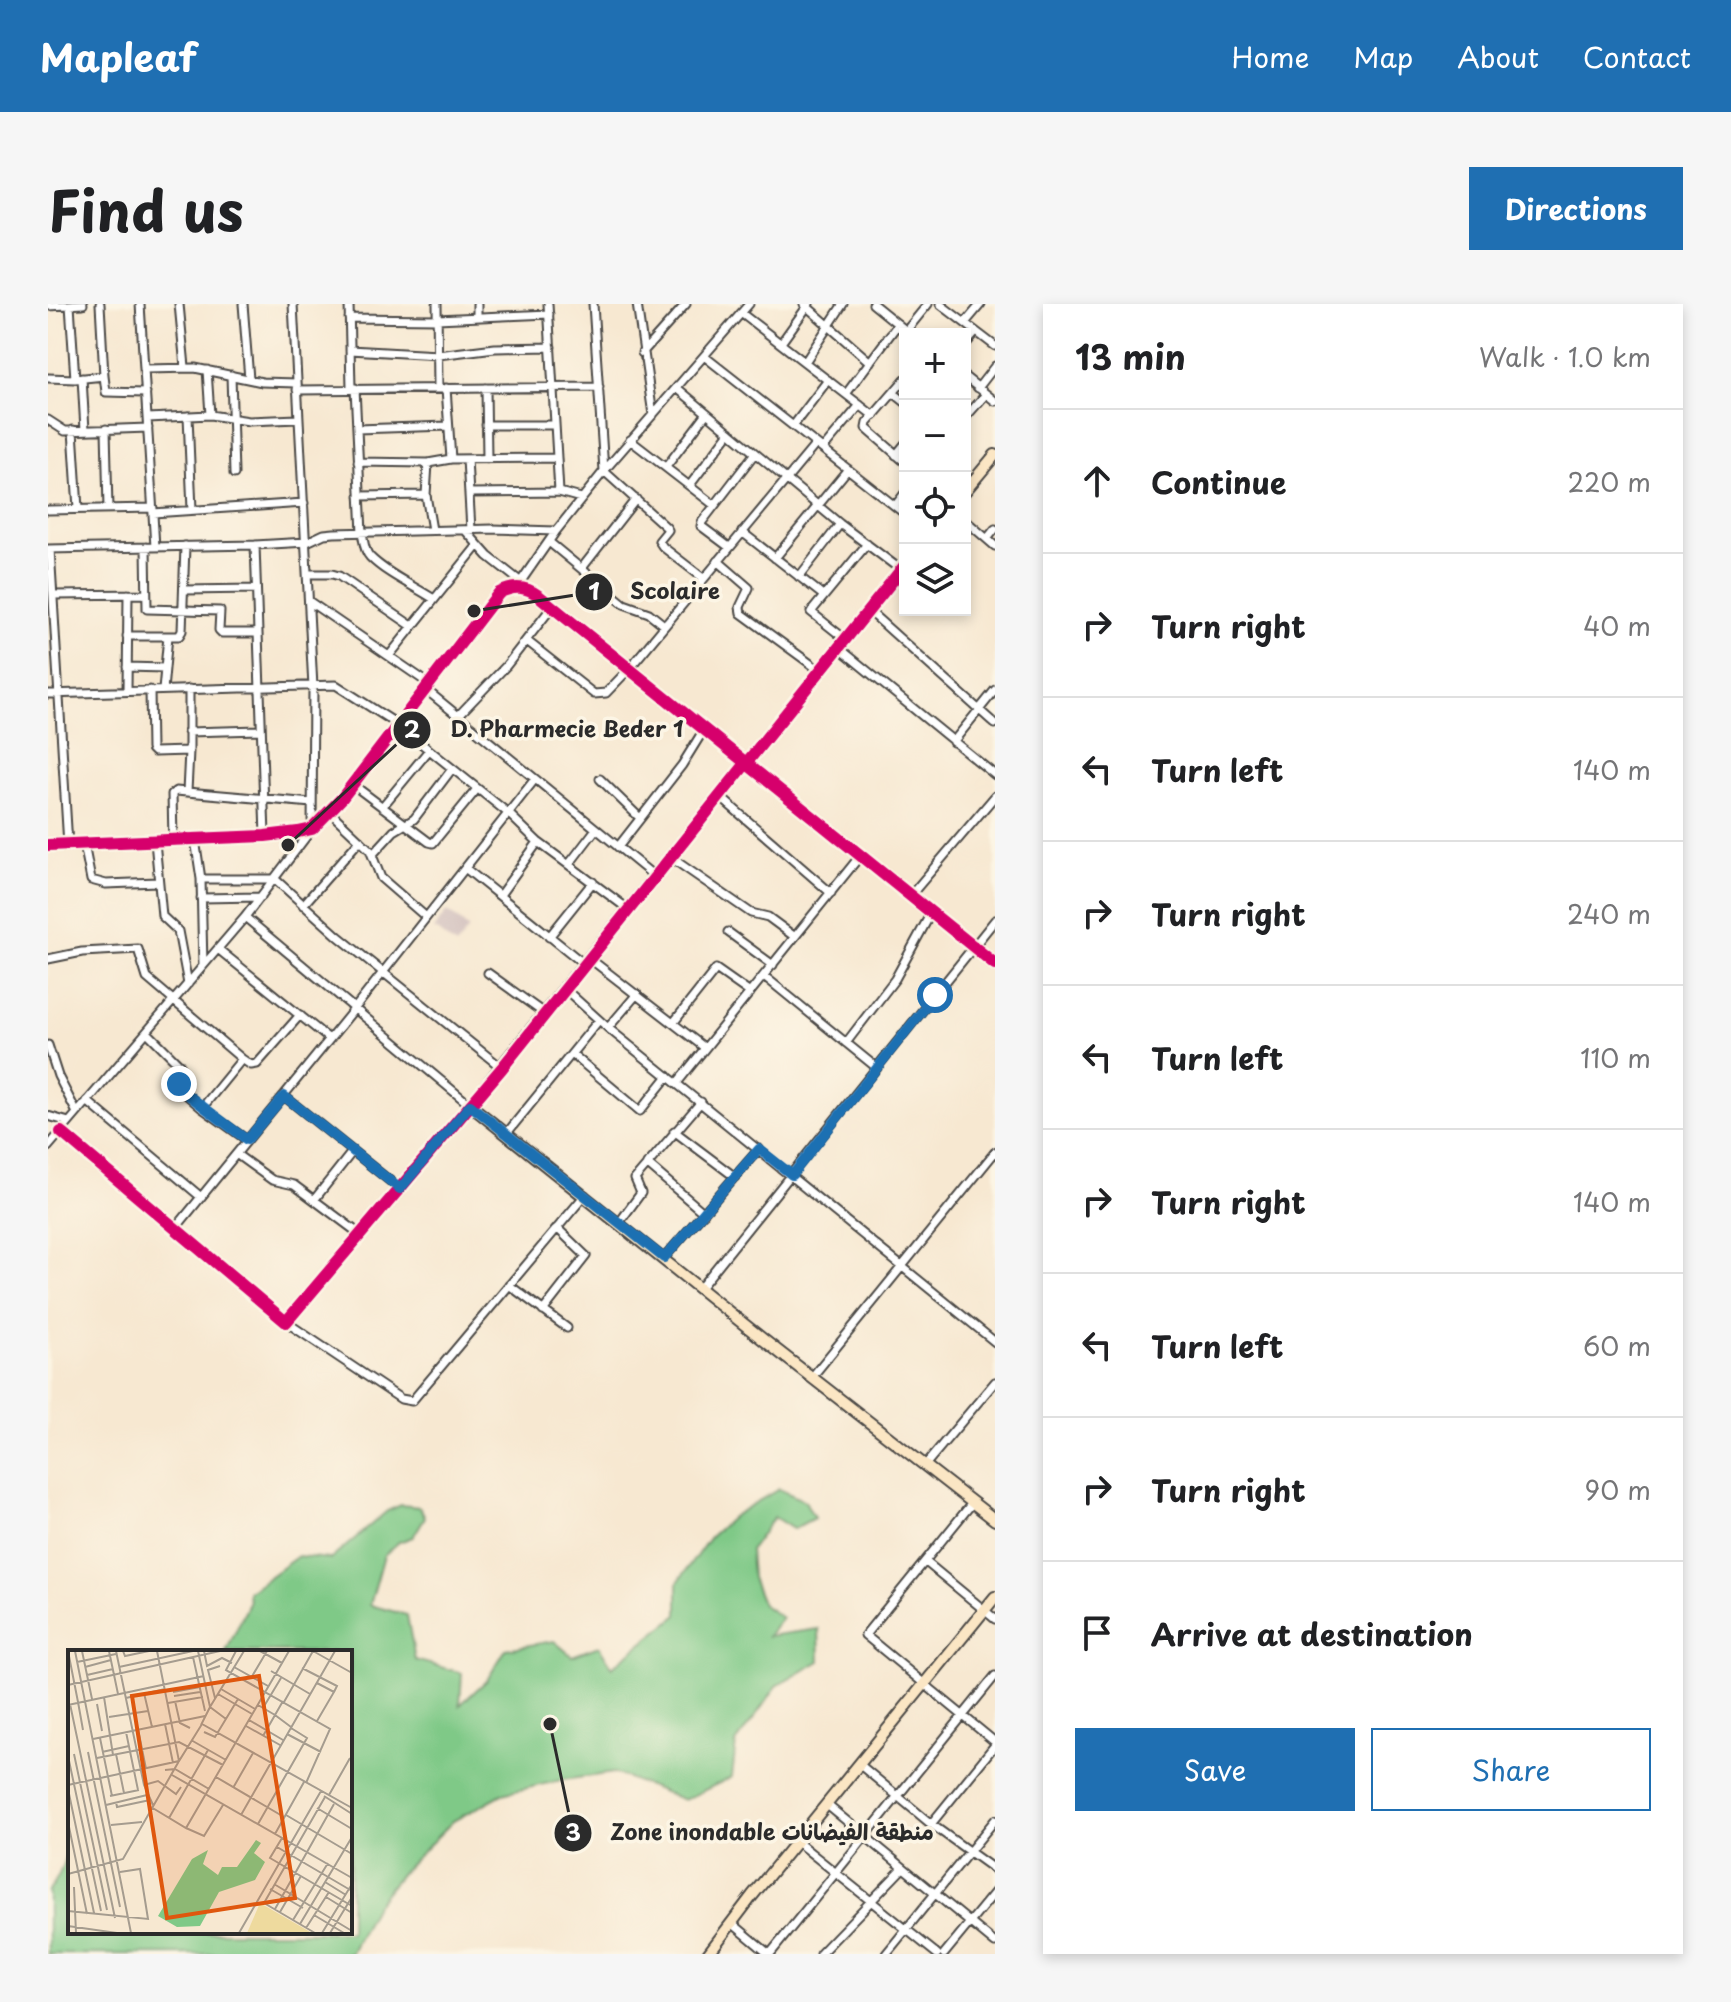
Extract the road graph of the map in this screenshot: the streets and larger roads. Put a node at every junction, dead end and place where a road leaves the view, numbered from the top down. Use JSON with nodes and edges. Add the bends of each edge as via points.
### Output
{"nodes":[{"id":1,"x":83,"y":304,"type":"edge"},
{"id":2,"x":100,"y":304,"type":"edge"},
{"id":3,"x":140,"y":304,"type":"edge"},
{"id":4,"x":179,"y":304,"type":"edge"},
{"id":5,"x":243,"y":304,"type":"edge"},
{"id":6,"x":293,"y":304,"type":"edge"},
{"id":7,"x":349,"y":304,"type":"edge"},
{"id":8,"x":437,"y":304,"type":"edge"},
{"id":9,"x":477,"y":304,"type":"edge"},
{"id":10,"x":548,"y":304,"type":"edge"},
{"id":11,"x":593,"y":304,"type":"edge"},
{"id":12,"x":637,"y":304,"type":"edge"},
{"id":13,"x":686,"y":304,"type":"edge"},
{"id":14,"x":749,"y":304,"type":"edge"},
{"id":15,"x":843,"y":304,"type":"edge"},
{"id":16,"x":873,"y":304,"type":"edge"},
{"id":17,"x":928,"y":304,"type":"edge"},
{"id":18,"x":940,"y":304,"type":"edge"},
{"id":19,"x":981,"y":304,"type":"edge"},
{"id":20,"x":70,"y":305,"type":"edge"},
{"id":21,"x":807,"y":305,"type":"edge"},
{"id":22,"x":48,"y":306,"type":"edge"},
{"id":23,"x":741,"y":313,"type":"junction"},
{"id":24,"x":549,"y":314,"type":"junction"},
{"id":25,"x":477,"y":317,"type":"junction"},
{"id":26,"x":349,"y":318,"type":"junction"},
{"id":27,"x":437,"y":319,"type":"junction"},
{"id":28,"x":965,"y":323,"type":"junction"},
{"id":29,"x":898,"y":324,"type":"junction"},
{"id":30,"x":828,"y":326,"type":"junction"},
{"id":31,"x":903,"y":328,"type":"edge"},
{"id":32,"x":911,"y":328,"type":"edge"},
{"id":33,"x":976,"y":332,"type":"junction"},
{"id":34,"x":971,"y":338,"type":"edge"},
{"id":35,"x":994,"y":342,"type":"edge"},
{"id":36,"x":781,"y":343,"type":"junction"},
{"id":37,"x":551,"y":347,"type":"junction"},
{"id":38,"x":350,"y":350,"type":"junction"},
{"id":39,"x":642,"y":353,"type":"junction"},
{"id":40,"x":438,"y":355,"type":"junction"},
{"id":41,"x":704,"y":356,"type":"junction"},
{"id":42,"x":805,"y":362,"type":"junction"},
{"id":43,"x":870,"y":362,"type":"junction"},
{"id":44,"x":995,"y":366,"type":"edge"},
{"id":45,"x":185,"y":367,"type":"junction"},
{"id":46,"x":145,"y":369,"type":"junction"},
{"id":47,"x":207,"y":370,"type":"junction"},
{"id":48,"x":231,"y":375,"type":"junction"},
{"id":49,"x":104,"y":376,"type":"junction"},
{"id":50,"x":48,"y":378,"type":"edge"},
{"id":51,"x":78,"y":379,"type":"junction"},
{"id":52,"x":249,"y":379,"type":"junction"},
{"id":53,"x":828,"y":380,"type":"junction"},
{"id":54,"x":971,"y":382,"type":"edge"},
{"id":55,"x":297,"y":387,"type":"junction"},
{"id":56,"x":554,"y":387,"type":"junction"},
{"id":57,"x":599,"y":387,"type":"junction"},
{"id":58,"x":353,"y":388,"type":"junction"},
{"id":59,"x":442,"y":388,"type":"junction"},
{"id":60,"x":486,"y":388,"type":"junction"},
{"id":61,"x":677,"y":388,"type":"junction"},
{"id":62,"x":899,"y":388,"type":"edge"},
{"id":63,"x":982,"y":391,"type":"junction"},
{"id":64,"x":146,"y":393,"type":"junction"},
{"id":65,"x":846,"y":394,"type":"junction"},
{"id":66,"x":895,"y":394,"type":"junction"},
{"id":67,"x":902,"y":400,"type":"edge"},
{"id":68,"x":995,"y":401,"type":"edge"},
{"id":69,"x":860,"y":405,"type":"junction"},
{"id":70,"x":971,"y":408,"type":"edge"},
{"id":71,"x":707,"y":413,"type":"junction"},
{"id":72,"x":210,"y":415,"type":"junction"},
{"id":73,"x":653,"y":415,"type":"junction"},
{"id":74,"x":188,"y":416,"type":"junction"},
{"id":75,"x":874,"y":416,"type":"junction"},
{"id":76,"x":148,"y":418,"type":"junction"},
{"id":77,"x":233,"y":419,"type":"junction"},
{"id":78,"x":298,"y":419,"type":"junction"},
{"id":79,"x":48,"y":420,"type":"edge"},
{"id":80,"x":486,"y":425,"type":"junction"},
{"id":81,"x":555,"y":425,"type":"junction"},
{"id":82,"x":448,"y":426,"type":"junction"},
{"id":83,"x":793,"y":426,"type":"junction"},
{"id":84,"x":148,"y":428,"type":"junction"},
{"id":85,"x":106,"y":429,"type":"junction"},
{"id":86,"x":357,"y":429,"type":"junction"},
{"id":87,"x":73,"y":430,"type":"junction"},
{"id":88,"x":85,"y":430,"type":"junction"},
{"id":89,"x":730,"y":432,"type":"junction"},
{"id":90,"x":630,"y":440,"type":"junction"},
{"id":91,"x":816,"y":444,"type":"junction"},
{"id":92,"x":823,"y":449,"type":"junction"},
{"id":93,"x":899,"y":451,"type":"edge"},
{"id":94,"x":755,"y":453,"type":"junction"},
{"id":95,"x":896,"y":455,"type":"junction"},
{"id":96,"x":995,"y":455,"type":"edge"},
{"id":97,"x":899,"y":457,"type":"edge"},
{"id":98,"x":557,"y":458,"type":"junction"},
{"id":99,"x":451,"y":459,"type":"junction"},
{"id":100,"x":467,"y":459,"type":"junction"},
{"id":101,"x":487,"y":459,"type":"junction"},
{"id":102,"x":358,"y":462,"type":"junction"},
{"id":103,"x":428,"y":463,"type":"junction"},
{"id":104,"x":666,"y":467,"type":"junction"},
{"id":105,"x":848,"y":469,"type":"junction"},
{"id":106,"x":604,"y":471,"type":"junction"},
{"id":107,"x":234,"y":474,"type":"dead end"},
{"id":108,"x":787,"y":479,"type":"junction"},
{"id":109,"x":971,"y":484,"type":"edge"},
{"id":110,"x":690,"y":485,"type":"junction"},
{"id":111,"x":559,"y":492,"type":"junction"},
{"id":112,"x":469,"y":493,"type":"junction"},
{"id":113,"x":426,"y":495,"type":"junction"},
{"id":114,"x":360,"y":496,"type":"junction"},
{"id":115,"x":581,"y":498,"type":"junction"},
{"id":116,"x":636,"y":499,"type":"junction"},
{"id":117,"x":899,"y":501,"type":"edge"},
{"id":118,"x":304,"y":503,"type":"junction"},
{"id":119,"x":714,"y":505,"type":"junction"},
{"id":120,"x":818,"y":505,"type":"junction"},
{"id":121,"x":895,"y":506,"type":"junction"},
{"id":122,"x":78,"y":509,"type":"junction"},
{"id":123,"x":108,"y":509,"type":"junction"},
{"id":124,"x":899,"y":509,"type":"edge"},
{"id":125,"x":48,"y":510,"type":"edge"},
{"id":126,"x":153,"y":510,"type":"junction"},
{"id":127,"x":192,"y":510,"type":"junction"},
{"id":128,"x":840,"y":524,"type":"junction"},
{"id":129,"x":971,"y":525,"type":"edge"},
{"id":130,"x":995,"y":529,"type":"edge"},
{"id":131,"x":432,"y":530,"type":"junction"},
{"id":132,"x":468,"y":530,"type":"junction"},
{"id":133,"x":556,"y":531,"type":"junction"},
{"id":134,"x":742,"y":532,"type":"junction"},
{"id":135,"x":362,"y":533,"type":"junction"},
{"id":136,"x":987,"y":539,"type":"junction"},
{"id":137,"x":307,"y":542,"type":"junction"},
{"id":138,"x":549,"y":542,"type":"junction"},
{"id":139,"x":867,"y":544,"type":"junction"},
{"id":140,"x":255,"y":545,"type":"junction"},
{"id":141,"x":478,"y":545,"type":"junction"},
{"id":142,"x":185,"y":546,"type":"junction"},
{"id":143,"x":995,"y":546,"type":"edge"},
{"id":144,"x":150,"y":547,"type":"junction"},
{"id":145,"x":729,"y":547,"type":"junction"},
{"id":146,"x":49,"y":549,"type":"edge"},
{"id":147,"x":775,"y":558,"type":"junction"},
{"id":148,"x":718,"y":561,"type":"junction"},
{"id":149,"x":899,"y":564,"type":"edge"},
{"id":150,"x":582,"y":568,"type":"junction"},
{"id":151,"x":899,"y":572,"type":"edge"},
{"id":152,"x":308,"y":574,"type":"junction"},
{"id":153,"x":799,"y":577,"type":"junction"},
{"id":154,"x":703,"y":578,"type":"junction"},
{"id":155,"x":519,"y":584,"type":"junction"},
{"id":156,"x":255,"y":589,"type":"junction"},
{"id":157,"x":184,"y":590,"type":"junction"},
{"id":158,"x":128,"y":594,"type":"junction"},
{"id":159,"x":146,"y":594,"type":"junction"},
{"id":160,"x":53,"y":595,"type":"junction"},
{"id":161,"x":824,"y":596,"type":"junction"},
{"id":162,"x":434,"y":599,"type":"junction"},
{"id":163,"x":310,"y":602,"type":"junction"},
{"id":164,"x":552,"y":607,"type":"junction"},
{"id":165,"x":183,"y":610,"type":"junction"},
{"id":166,"x":868,"y":610,"type":"junction"},
{"id":167,"x":664,"y":625,"type":"junction"},
{"id":168,"x":412,"y":626,"type":"junction"},
{"id":169,"x":257,"y":633,"type":"junction"},
{"id":170,"x":127,"y":636,"type":"junction"},
{"id":171,"x":168,"y":636,"type":"junction"},
{"id":172,"x":527,"y":641,"type":"junction"},
{"id":173,"x":842,"y":643,"type":"junction"},
{"id":174,"x":389,"y":656,"type":"junction"},
{"id":175,"x":127,"y":667,"type":"junction"},
{"id":176,"x":164,"y":668,"type":"junction"},
{"id":177,"x":628,"y":670,"type":"junction"},
{"id":178,"x":819,"y":670,"type":"junction"},
{"id":179,"x":426,"y":686,"type":"junction"},
{"id":180,"x":313,"y":687,"type":"junction"},
{"id":181,"x":189,"y":689,"type":"junction"},
{"id":182,"x":258,"y":689,"type":"junction"},
{"id":183,"x":150,"y":690,"type":"junction"},
{"id":184,"x":163,"y":690,"type":"junction"},
{"id":185,"x":995,"y":690,"type":"edge"},
{"id":186,"x":127,"y":691,"type":"junction"},
{"id":187,"x":58,"y":693,"type":"junction"},
{"id":188,"x":48,"y":694,"type":"edge"},
{"id":189,"x":978,"y":712,"type":"junction"},
{"id":190,"x":458,"y":716,"type":"junction"},
{"id":191,"x":397,"y":724,"type":"junction"},
{"id":192,"x":995,"y":724,"type":"edge"},
{"id":193,"x":260,"y":730,"type":"junction"},
{"id":194,"x":703,"y":731,"type":"junction"},
{"id":195,"x":188,"y":732,"type":"junction"},
{"id":196,"x":953,"y":742,"type":"junction"},
{"id":197,"x":429,"y":750,"type":"junction"},
{"id":198,"x":189,"y":751,"type":"junction"},
{"id":199,"x":744,"y":763,"type":"junction"},
{"id":200,"x":452,"y":769,"type":"junction"},
{"id":201,"x":995,"y":775,"type":"edge"},
{"id":202,"x":535,"y":779,"type":"junction"},
{"id":203,"x":600,"y":779,"type":"dead end"},
{"id":204,"x":352,"y":784,"type":"junction"},
{"id":205,"x":477,"y":789,"type":"junction"},
{"id":206,"x":187,"y":792,"type":"junction"},
{"id":207,"x":718,"y":795,"type":"junction"},
{"id":208,"x":995,"y":796,"type":"edge"},
{"id":209,"x":263,"y":799,"type":"junction"},
{"id":210,"x":312,"y":803,"type":"junction"},
{"id":211,"x":382,"y":807,"type":"junction"},
{"id":212,"x":330,"y":812,"type":"junction"},
{"id":213,"x":508,"y":813,"type":"junction"},
{"id":214,"x":640,"y":818,"type":"junction"},
{"id":215,"x":406,"y":826,"type":"junction"},
{"id":216,"x":312,"y":829,"type":"junction"},
{"id":217,"x":596,"y":829,"type":"junction"},
{"id":218,"x":265,"y":836,"type":"junction"},
{"id":219,"x":195,"y":839,"type":"junction"},
{"id":220,"x":173,"y":840,"type":"junction"},
{"id":221,"x":360,"y":840,"type":"junction"},
{"id":222,"x":155,"y":841,"type":"junction"},
{"id":223,"x":538,"y":842,"type":"junction"},
{"id":224,"x":84,"y":844,"type":"junction"},
{"id":225,"x":48,"y":845,"type":"edge"},
{"id":226,"x":68,"y":845,"type":"junction"},
{"id":227,"x":618,"y":847,"type":"junction"},
{"id":228,"x":373,"y":854,"type":"junction"},
{"id":229,"x":860,"y":856,"type":"junction"},
{"id":230,"x":670,"y":857,"type":"junction"},
{"id":231,"x":570,"y":863,"type":"junction"},
{"id":232,"x":465,"y":868,"type":"junction"},
{"id":233,"x":654,"y":876,"type":"junction"},
{"id":234,"x":201,"y":879,"type":"junction"},
{"id":235,"x":275,"y":879,"type":"junction"},
{"id":236,"x":158,"y":882,"type":"junction"},
{"id":237,"x":593,"y":882,"type":"junction"},
{"id":238,"x":831,"y":893,"type":"junction"},
{"id":239,"x":500,"y":895,"type":"junction"},
{"id":240,"x":910,"y":896,"type":"junction"},
{"id":241,"x":261,"y":897,"type":"junction"},
{"id":242,"x":201,"y":898,"type":"junction"},
{"id":243,"x":303,"y":905,"type":"junction"},
{"id":244,"x":628,"y":909,"type":"junction"},
{"id":245,"x":931,"y":913,"type":"junction"},
{"id":246,"x":245,"y":917,"type":"junction"},
{"id":247,"x":426,"y":917,"type":"junction"},
{"id":248,"x":995,"y":920,"type":"edge"},
{"id":249,"x":728,"y":932,"type":"dead end"},
{"id":250,"x":549,"y":937,"type":"junction"},
{"id":251,"x":795,"y":937,"type":"junction"},
{"id":252,"x":973,"y":947,"type":"junction"},
{"id":253,"x":218,"y":949,"type":"junction"},
{"id":254,"x":48,"y":959,"type":"edge"},
{"id":255,"x":587,"y":961,"type":"junction"},
{"id":256,"x":995,"y":964,"type":"edge"},
{"id":257,"x":773,"y":965,"type":"junction"},
{"id":258,"x":203,"y":966,"type":"junction"},
{"id":259,"x":383,"y":973,"type":"junction"},
{"id":260,"x":488,"y":973,"type":"dead end"},
{"id":261,"x":764,"y":976,"type":"junction"},
{"id":262,"x":188,"y":984,"type":"junction"},
{"id":263,"x":565,"y":989,"type":"junction"},
{"id":264,"x":750,"y":993,"type":"junction"},
{"id":265,"x":637,"y":994,"type":"junction"},
{"id":266,"x":173,"y":1001,"type":"junction"},
{"id":267,"x":355,"y":1008,"type":"junction"},
{"id":268,"x":545,"y":1014,"type":"junction"},
{"id":269,"x":300,"y":1015,"type":"junction"},
{"id":270,"x":599,"y":1020,"type":"junction"},
{"id":271,"x":674,"y":1022,"type":"junction"},
{"id":272,"x":608,"y":1028,"type":"junction"},
{"id":273,"x":147,"y":1032,"type":"junction"},
{"id":274,"x":329,"y":1039,"type":"junction"},
{"id":275,"x":846,"y":1043,"type":"junction"},
{"id":276,"x":48,"y":1045,"type":"edge"},
{"id":277,"x":705,"y":1048,"type":"junction"},
{"id":278,"x":572,"y":1054,"type":"junction"},
{"id":279,"x":242,"y":1059,"type":"junction"},
{"id":280,"x":502,"y":1068,"type":"junction"},
{"id":281,"x":877,"y":1068,"type":"junction"},
{"id":282,"x":58,"y":1076,"type":"junction"},
{"id":283,"x":668,"y":1076,"type":"junction"},
{"id":284,"x":48,"y":1077,"type":"edge"},
{"id":285,"x":677,"y":1083,"type":"junction"},
{"id":286,"x":284,"y":1096,"type":"junction"},
{"id":287,"x":87,"y":1101,"type":"junction"},
{"id":288,"x":701,"y":1102,"type":"junction"},
{"id":289,"x":470,"y":1105,"type":"junction"},
{"id":290,"x":202,"y":1108,"type":"junction"},
{"id":291,"x":77,"y":1113,"type":"junction"},
{"id":292,"x":48,"y":1116,"type":"edge"},
{"id":293,"x":69,"y":1122,"type":"junction"},
{"id":294,"x":674,"y":1131,"type":"junction"},
{"id":295,"x":61,"y":1132,"type":"junction"},
{"id":296,"x":507,"y":1133,"type":"junction"},
{"id":297,"x":247,"y":1140,"type":"junction"},
{"id":298,"x":48,"y":1147,"type":"edge"},
{"id":299,"x":759,"y":1149,"type":"junction"},
{"id":300,"x":352,"y":1152,"type":"junction"},
{"id":301,"x":995,"y":1152,"type":"edge"},
{"id":302,"x":236,"y":1154,"type":"junction"},
{"id":303,"x":647,"y":1164,"type":"junction"},
{"id":304,"x":792,"y":1175,"type":"junction"},
{"id":305,"x":735,"y":1177,"type":"junction"},
{"id":306,"x":400,"y":1189,"type":"junction"},
{"id":307,"x":585,"y":1195,"type":"junction"},
{"id":308,"x":201,"y":1197,"type":"junction"},
{"id":309,"x":314,"y":1200,"type":"junction"},
{"id":310,"x":704,"y":1213,"type":"junction"},
{"id":311,"x":619,"y":1223,"type":"junction"},
{"id":312,"x":557,"y":1228,"type":"junction"},
{"id":313,"x":175,"y":1229,"type":"junction"},
{"id":314,"x":361,"y":1235,"type":"junction"},
{"id":315,"x":664,"y":1258,"type":"junction"},
{"id":316,"x":901,"y":1267,"type":"junction"},
{"id":317,"x":509,"y":1285,"type":"junction"},
{"id":318,"x":700,"y":1288,"type":"junction"},
{"id":319,"x":543,"y":1311,"type":"junction"},
{"id":320,"x":286,"y":1322,"type":"junction"},
{"id":321,"x":567,"y":1328,"type":"dead end"},
{"id":322,"x":995,"y":1342,"type":"edge"},
{"id":323,"x":812,"y":1377,"type":"junction"},
{"id":324,"x":995,"y":1382,"type":"edge"},
{"id":325,"x":926,"y":1464,"type":"junction"},
{"id":326,"x":973,"y":1502,"type":"junction"},
{"id":327,"x":995,"y":1520,"type":"edge"},
{"id":328,"x":926,"y":1562,"type":"junction"},
{"id":329,"x":995,"y":1597,"type":"edge"},
{"id":330,"x":985,"y":1610,"type":"junction"},
{"id":331,"x":995,"y":1619,"type":"edge"},
{"id":332,"x":995,"y":1676,"type":"edge"},
{"id":333,"x":924,"y":1683,"type":"junction"},
{"id":334,"x":964,"y":1716,"type":"junction"},
{"id":335,"x":995,"y":1743,"type":"edge"},
{"id":336,"x":859,"y":1764,"type":"junction"},
{"id":337,"x":899,"y":1797,"type":"junction"},
{"id":338,"x":826,"y":1804,"type":"junction"},
{"id":339,"x":995,"y":1820,"type":"edge"},
{"id":340,"x":931,"y":1824,"type":"junction"},
{"id":341,"x":866,"y":1838,"type":"junction"},
{"id":342,"x":796,"y":1841,"type":"junction"},
{"id":343,"x":969,"y":1853,"type":"junction"},
{"id":344,"x":903,"y":1868,"type":"junction"},
{"id":345,"x":995,"y":1870,"type":"edge"},
{"id":346,"x":837,"y":1873,"type":"junction"},
{"id":347,"x":995,"y":1892,"type":"edge"},
{"id":348,"x":936,"y":1895,"type":"junction"},
{"id":349,"x":870,"y":1899,"type":"junction"},
{"id":350,"x":732,"y":1923,"type":"junction"},
{"id":351,"x":970,"y":1923,"type":"junction"},
{"id":352,"x":907,"y":1929,"type":"junction"},
{"id":353,"x":995,"y":1943,"type":"edge"},
{"id":354,"x":708,"y":1954,"type":"edge"},
{"id":355,"x":770,"y":1954,"type":"edge"},
{"id":356,"x":820,"y":1954,"type":"edge"},
{"id":357,"x":886,"y":1954,"type":"edge"},
{"id":358,"x":937,"y":1954,"type":"edge"},
{"id":359,"x":944,"y":1954,"type":"edge"}],
"edges":[{"from":1,"to":20,"type":"street"},
{"from":2,"to":49,"type":"street"},
{"from":3,"to":46,"type":"street"},
{"from":4,"to":45,"type":"street"},
{"from":5,"to":52,"type":"street"},
{"from":6,"to":55,"type":"street"},
{"from":7,"to":26,"type":"street"},
{"from":8,"to":27,"type":"street"},
{"from":9,"to":25,"type":"street"},
{"from":10,"to":24,"type":"street"},
{"from":11,"to":57,"type":"street"},
{"from":12,"to":39,"type":"street"},
{"from":13,"to":39,"type":"street"},
{"from":14,"to":23,"type":"street"},
{"from":15,"to":30,"type":"street"},
{"from":16,"to":29,"type":"street"},
{"from":17,"to":32,"type":"street"},
{"from":18,"to":28,"type":"street"},
{"from":19,"to":28,"type":"street"},
{"from":20,"to":22,"type":"street"},
{"from":20,"to":51,"type":"street"},
{"from":21,"to":30,"type":"street"},
{"from":21,"to":36,"type":"street"},
{"from":23,"to":36,"type":"street"},
{"from":23,"to":41,"type":"street"},
{"from":24,"to":25,"type":"street"},
{"from":24,"to":37,"type":"street"},
{"from":25,"to":27,"type":"street"},
{"from":26,"to":27,"type":"street"},
{"from":26,"to":38,"type":"street"},
{"from":27,"to":40,"type":"street"},
{"from":28,"to":33,"type":"street"},
{"from":29,"to":31,"type":"street"},
{"from":29,"to":43,"type":"street"},
{"from":30,"to":42,"type":"street"},
{"from":30,"to":43,"type":"street"},
{"from":33,"to":34,"type":"street"},
{"from":33,"to":35,"type":"street"},
{"from":36,"to":42,"type":"street"},
{"from":37,"to":40,"type":"street"},
{"from":37,"to":56,"type":"street"},
{"from":38,"to":40,"type":"street"},
{"from":38,"to":58,"type":"street"},
{"from":39,"to":73,"type":"street"},
{"from":40,"to":59,"type":"street"},
{"from":41,"to":61,"type":"street"},
{"from":41,"to":83,"type":"street"},
{"from":42,"to":53,"type":"street"},
{"from":43,"to":65,"type":"street"},
{"from":44,"to":63,"type":"street"},
{"from":45,"to":46,"type":"street"},
{"from":45,"to":47,"type":"street"},
{"from":46,"to":64,"type":"street"},
{"from":47,"to":48,"type":"street"},
{"from":47,"to":72,"type":"street"},
{"from":48,"to":52,"type":"street"},
{"from":48,"to":77,"type":"street"},
{"from":49,"to":51,"type":"street"},
{"from":49,"to":64,"type":"street","via":[[106,392]]},
{"from":50,"to":51,"type":"street"},
{"from":51,"to":88,"type":"street"},
{"from":52,"to":55,"type":"street"},
{"from":53,"to":65,"type":"street"},
{"from":53,"to":83,"type":"street"},
{"from":54,"to":63,"type":"street"},
{"from":55,"to":58,"type":"street"},
{"from":55,"to":78,"type":"street"},
{"from":56,"to":57,"type":"street"},
{"from":56,"to":60,"type":"street"},
{"from":56,"to":81,"type":"street"},
{"from":57,"to":106,"type":"street"},
{"from":58,"to":59,"type":"street"},
{"from":58,"to":86,"type":"street"},
{"from":59,"to":60,"type":"street"},
{"from":59,"to":82,"type":"street"},
{"from":60,"to":80,"type":"street"},
{"from":61,"to":71,"type":"street"},
{"from":61,"to":73,"type":"street"},
{"from":62,"to":66,"type":"street"},
{"from":63,"to":68,"type":"street"},
{"from":63,"to":70,"type":"street"},
{"from":64,"to":76,"type":"street"},
{"from":65,"to":69,"type":"street"},
{"from":66,"to":67,"type":"street"},
{"from":66,"to":75,"type":"street"},
{"from":69,"to":75,"type":"street"},
{"from":69,"to":92,"type":"street"},
{"from":71,"to":89,"type":"street"},
{"from":71,"to":104,"type":"street"},
{"from":72,"to":74,"type":"street"},
{"from":72,"to":77,"type":"street"},
{"from":73,"to":90,"type":"street"},
{"from":74,"to":76,"type":"street"},
{"from":74,"to":127,"type":"street"},
{"from":75,"to":95,"type":"street","via":[[867,431]]},
{"from":76,"to":84,"type":"street"},
{"from":77,"to":78,"type":"street"},
{"from":77,"to":107,"type":"street"},
{"from":78,"to":118,"type":"street"},
{"from":79,"to":87,"type":"street","via":[[60,430]]},
{"from":80,"to":81,"type":"street"},
{"from":80,"to":101,"type":"street"},
{"from":81,"to":98,"type":"street"},
{"from":82,"to":86,"type":"street"},
{"from":82,"to":99,"type":"street"},
{"from":83,"to":91,"type":"street"},
{"from":84,"to":85,"type":"street"},
{"from":84,"to":126,"type":"street"},
{"from":85,"to":88,"type":"street"},
{"from":85,"to":123,"type":"street"},
{"from":86,"to":102,"type":"street"},
{"from":87,"to":88,"type":"street"},
{"from":87,"to":122,"type":"street"},
{"from":89,"to":94,"type":"street"},
{"from":89,"to":110,"type":"street"},
{"from":90,"to":104,"type":"street"},
{"from":90,"to":106,"type":"street"},
{"from":91,"to":92,"type":"street"},
{"from":91,"to":108,"type":"street"},
{"from":92,"to":105,"type":"street"},
{"from":93,"to":95,"type":"street"},
{"from":94,"to":108,"type":"street"},
{"from":94,"to":119,"type":"street"},
{"from":95,"to":97,"type":"street"},
{"from":96,"to":109,"type":"street"},
{"from":98,"to":101,"type":"street"},
{"from":98,"to":111,"type":"street"},
{"from":99,"to":100,"type":"street"},
{"from":99,"to":103,"type":"street"},
{"from":100,"to":101,"type":"street"},
{"from":100,"to":112,"type":"street"},
{"from":102,"to":103,"type":"street"},
{"from":102,"to":114,"type":"street"},
{"from":103,"to":113,"type":"street"},
{"from":104,"to":110,"type":"street"},
{"from":105,"to":120,"type":"street"},
{"from":105,"to":121,"type":"street"},
{"from":106,"to":115,"type":"street"},
{"from":106,"to":116,"type":"street"},
{"from":108,"to":120,"type":"street"},
{"from":108,"to":134,"type":"street"},
{"from":110,"to":119,"type":"street"},
{"from":111,"to":112,"type":"street"},
{"from":111,"to":115,"type":"street"},
{"from":112,"to":132,"type":"street"},
{"from":113,"to":114,"type":"street"},
{"from":113,"to":131,"type":"street"},
{"from":114,"to":135,"type":"street"},
{"from":115,"to":133,"type":"street"},
{"from":116,"to":150,"type":"street"},
{"from":116,"to":154,"type":"street","via":[[668,530],[659,541],[663,547]]},
{"from":117,"to":121,"type":"street"},
{"from":118,"to":127,"type":"street"},
{"from":118,"to":137,"type":"street"},
{"from":119,"to":145,"type":"street","via":[[701,526]]},
{"from":120,"to":128,"type":"street"},
{"from":120,"to":147,"type":"street"},
{"from":121,"to":124,"type":"street"},
{"from":122,"to":123,"type":"street"},
{"from":122,"to":125,"type":"street"},
{"from":123,"to":126,"type":"street"},
{"from":126,"to":127,"type":"street"},
{"from":126,"to":144,"type":"street"},
{"from":128,"to":139,"type":"street"},
{"from":128,"to":153,"type":"street"},
{"from":129,"to":136,"type":"street"},
{"from":130,"to":136,"type":"street"},
{"from":131,"to":132,"type":"street"},
{"from":131,"to":135,"type":"street"},
{"from":132,"to":133,"type":"street"},
{"from":132,"to":141,"type":"street"},
{"from":133,"to":138,"type":"street"},
{"from":134,"to":145,"type":"street"},
{"from":134,"to":147,"type":"street"},
{"from":135,"to":137,"type":"street","via":[[324,534]]},
{"from":135,"to":162,"type":"street","via":[[369,556]]},
{"from":136,"to":143,"type":"street"},
{"from":137,"to":140,"type":"street"},
{"from":137,"to":152,"type":"street"},
{"from":138,"to":150,"type":"street"},
{"from":138,"to":155,"type":"street"},
{"from":139,"to":149,"type":"street"},
{"from":139,"to":161,"type":"street"},
{"from":140,"to":142,"type":"street"},
{"from":140,"to":156,"type":"street"},
{"from":141,"to":155,"type":"street"},
{"from":141,"to":162,"type":"street"},
{"from":142,"to":144,"type":"street"},
{"from":142,"to":157,"type":"street"},
{"from":144,"to":146,"type":"street"},
{"from":144,"to":159,"type":"street"},
{"from":145,"to":148,"type":"street"},
{"from":146,"to":160,"type":"street"},
{"from":147,"to":153,"type":"street"},
{"from":148,"to":154,"type":"street"},
{"from":148,"to":178,"type":"street","via":[[749,588],[741,613]]},
{"from":150,"to":167,"type":"street","via":[[624,604]]},
{"from":151,"to":166,"type":"street"},
{"from":152,"to":163,"type":"street"},
{"from":152,"to":168,"type":"street","via":[[339,576]]},
{"from":153,"to":161,"type":"street"},
{"from":154,"to":167,"type":"street"},
{"from":155,"to":164,"type":"street"},
{"from":155,"to":179,"type":"street","via":[[499,593]]},
{"from":156,"to":157,"type":"street"},
{"from":156,"to":169,"type":"street"},
{"from":157,"to":165,"type":"street"},
{"from":158,"to":159,"type":"street"},
{"from":158,"to":160,"type":"street"},
{"from":158,"to":170,"type":"street"},
{"from":159,"to":165,"type":"street","via":[[147,609]]},
{"from":160,"to":187,"type":"street"},
{"from":161,"to":173,"type":"street","via":[[811,612]]},
{"from":162,"to":168,"type":"street"},
{"from":163,"to":174,"type":"street"},
{"from":163,"to":180,"type":"street"},
{"from":164,"to":172,"type":"street"},
{"from":164,"to":177,"type":"street"},
{"from":165,"to":169,"type":"street","via":[[220,611],[222,633]]},
{"from":165,"to":171,"type":"street","via":[[182,631]]},
{"from":166,"to":173,"type":"street"},
{"from":166,"to":189,"type":"street"},
{"from":167,"to":177,"type":"street"},
{"from":168,"to":174,"type":"street"},
{"from":169,"to":182,"type":"street"},
{"from":170,"to":171,"type":"street"},
{"from":170,"to":175,"type":"street"},
{"from":171,"to":176,"type":"street"},
{"from":172,"to":177,"type":"street","via":[[594,694],[606,693]]},
{"from":172,"to":190,"type":"street"},
{"from":173,"to":178,"type":"street"},
{"from":173,"to":196,"type":"street"},
{"from":174,"to":179,"type":"street"},
{"from":175,"to":176,"type":"street"},
{"from":175,"to":186,"type":"street"},
{"from":176,"to":184,"type":"street"},
{"from":177,"to":194,"type":"street"},
{"from":178,"to":199,"type":"street"},
{"from":179,"to":190,"type":"street"},
{"from":179,"to":191,"type":"street"},
{"from":180,"to":182,"type":"street"},
{"from":180,"to":191,"type":"street","via":[[343,688]]},
{"from":180,"to":210,"type":"street"},
{"from":181,"to":182,"type":"street"},
{"from":181,"to":184,"type":"street"},
{"from":181,"to":195,"type":"street"},
{"from":182,"to":193,"type":"street"},
{"from":183,"to":184,"type":"street"},
{"from":183,"to":186,"type":"street"},
{"from":183,"to":198,"type":"street","via":[[151,749]]},
{"from":185,"to":189,"type":"street"},
{"from":186,"to":187,"type":"street"},
{"from":187,"to":188,"type":"street"},
{"from":187,"to":226,"type":"street"},
{"from":189,"to":192,"type":"street"},
{"from":189,"to":196,"type":"street"},
{"from":190,"to":202,"type":"street"},
{"from":191,"to":197,"type":"street"},
{"from":191,"to":204,"type":"street"},
{"from":193,"to":195,"type":"street"},
{"from":193,"to":209,"type":"street"},
{"from":194,"to":199,"type":"street"},
{"from":194,"to":214,"type":"street"},
{"from":195,"to":198,"type":"street"},
{"from":196,"to":201,"type":"street"},
{"from":197,"to":200,"type":"street"},
{"from":197,"to":211,"type":"street"},
{"from":198,"to":206,"type":"street"},
{"from":199,"to":207,"type":"street"},
{"from":199,"to":229,"type":"street"},
{"from":200,"to":205,"type":"street"},
{"from":200,"to":215,"type":"street"},
{"from":202,"to":213,"type":"street"},
{"from":202,"to":217,"type":"street"},
{"from":203,"to":214,"type":"street"},
{"from":204,"to":211,"type":"street"},
{"from":204,"to":212,"type":"street"},
{"from":205,"to":213,"type":"street"},
{"from":205,"to":215,"type":"street","via":[[433,843]]},
{"from":206,"to":209,"type":"street"},
{"from":206,"to":220,"type":"street","via":[[172,794]]},
{"from":207,"to":230,"type":"street"},
{"from":207,"to":238,"type":"street"},
{"from":208,"to":240,"type":"street"},
{"from":209,"to":210,"type":"street"},
{"from":209,"to":218,"type":"street"},
{"from":210,"to":216,"type":"street"},
{"from":211,"to":215,"type":"street"},
{"from":212,"to":216,"type":"street"},
{"from":212,"to":221,"type":"street"},
{"from":213,"to":223,"type":"street"},
{"from":213,"to":232,"type":"street"},
{"from":214,"to":227,"type":"street"},
{"from":215,"to":228,"type":"street"},
{"from":216,"to":218,"type":"street"},
{"from":216,"to":235,"type":"street"},
{"from":217,"to":227,"type":"street"},
{"from":217,"to":231,"type":"street"},
{"from":218,"to":219,"type":"street"},
{"from":219,"to":220,"type":"street"},
{"from":219,"to":234,"type":"street"},
{"from":220,"to":222,"type":"street"},
{"from":221,"to":228,"type":"street"},
{"from":221,"to":243,"type":"street"},
{"from":222,"to":224,"type":"street"},
{"from":222,"to":236,"type":"street"},
{"from":223,"to":231,"type":"street"},
{"from":223,"to":239,"type":"street"},
{"from":224,"to":226,"type":"street"},
{"from":224,"to":236,"type":"street","via":[[91,880]]},
{"from":225,"to":226,"type":"street"},
{"from":227,"to":233,"type":"street"},
{"from":228,"to":247,"type":"street","via":[[381,878]]},
{"from":229,"to":238,"type":"street"},
{"from":229,"to":240,"type":"street"},
{"from":230,"to":233,"type":"street"},
{"from":230,"to":251,"type":"street"},
{"from":231,"to":237,"type":"street"},
{"from":232,"to":239,"type":"street"},
{"from":232,"to":247,"type":"street"},
{"from":233,"to":244,"type":"street"},
{"from":234,"to":235,"type":"street"},
{"from":234,"to":242,"type":"street"},
{"from":235,"to":241,"type":"street"},
{"from":235,"to":243,"type":"street"},
{"from":236,"to":262,"type":"street","via":[[162,916],[178,931]]},
{"from":237,"to":244,"type":"street"},
{"from":237,"to":250,"type":"street"},
{"from":238,"to":251,"type":"street"},
{"from":239,"to":250,"type":"street"},
{"from":240,"to":245,"type":"street"},
{"from":241,"to":242,"type":"street"},
{"from":241,"to":246,"type":"street"},
{"from":242,"to":258,"type":"street"},
{"from":243,"to":259,"type":"street"},
{"from":244,"to":255,"type":"street"},
{"from":245,"to":252,"type":"street"},
{"from":245,"to":275,"type":"street","via":[[895,979]]},
{"from":246,"to":253,"type":"street"},
{"from":246,"to":267,"type":"street"},
{"from":247,"to":259,"type":"street"},
{"from":248,"to":252,"type":"street"},
{"from":249,"to":257,"type":"street"},
{"from":250,"to":255,"type":"street"},
{"from":251,"to":257,"type":"street"},
{"from":252,"to":256,"type":"street"},
{"from":252,"to":281,"type":"street"},
{"from":253,"to":258,"type":"street"},
{"from":253,"to":269,"type":"street"},
{"from":254,"to":266,"type":"street","via":[[136,948],[147,978]]},
{"from":255,"to":263,"type":"street"},
{"from":255,"to":265,"type":"street"},
{"from":257,"to":261,"type":"street"},
{"from":258,"to":262,"type":"street"},
{"from":259,"to":267,"type":"street"},
{"from":259,"to":280,"type":"street"},
{"from":260,"to":268,"type":"street"},
{"from":261,"to":264,"type":"street"},
{"from":261,"to":275,"type":"street"},
{"from":262,"to":266,"type":"street"},
{"from":263,"to":268,"type":"street"},
{"from":263,"to":270,"type":"street"},
{"from":264,"to":271,"type":"street","via":[[716,969]]},
{"from":264,"to":277,"type":"street"},
{"from":265,"to":271,"type":"street"},
{"from":265,"to":272,"type":"street"},
{"from":266,"to":273,"type":"street"},
{"from":266,"to":279,"type":"street"},
{"from":267,"to":274,"type":"street"},
{"from":267,"to":289,"type":"street"},
{"from":268,"to":280,"type":"street"},
{"from":269,"to":274,"type":"street"},
{"from":269,"to":279,"type":"street","via":[[257,1064]]},
{"from":270,"to":272,"type":"street"},
{"from":270,"to":278,"type":"street"},
{"from":271,"to":277,"type":"street"},
{"from":272,"to":283,"type":"street"},
{"from":273,"to":287,"type":"street"},
{"from":273,"to":290,"type":"street","via":[[180,1065],[180,1089]]},
{"from":274,"to":286,"type":"street"},
{"from":275,"to":281,"type":"street"},
{"from":276,"to":282,"type":"street"},
{"from":277,"to":285,"type":"street"},
{"from":278,"to":283,"type":"street","via":[[640,1111]]},
{"from":278,"to":296,"type":"street"},
{"from":279,"to":290,"type":"street"},
{"from":280,"to":289,"type":"street"},
{"from":281,"to":304,"type":"street"},
{"from":282,"to":284,"type":"street"},
{"from":282,"to":291,"type":"street"},
{"from":283,"to":285,"type":"street"},
{"from":285,"to":288,"type":"street"},
{"from":286,"to":297,"type":"street"},
{"from":286,"to":300,"type":"street"},
{"from":287,"to":291,"type":"street"},
{"from":287,"to":308,"type":"street"},
{"from":288,"to":294,"type":"street"},
{"from":288,"to":299,"type":"street"},
{"from":289,"to":296,"type":"street"},
{"from":289,"to":306,"type":"street"},
{"from":290,"to":297,"type":"street"},
{"from":291,"to":293,"type":"street"},
{"from":292,"to":293,"type":"street"},
{"from":293,"to":295,"type":"street"},
{"from":294,"to":303,"type":"street"},
{"from":294,"to":305,"type":"street"},
{"from":295,"to":298,"type":"street"},
{"from":295,"to":313,"type":"street"},
{"from":296,"to":307,"type":"street"},
{"from":297,"to":302,"type":"street"},
{"from":299,"to":304,"type":"street"},
{"from":299,"to":305,"type":"street"},
{"from":300,"to":306,"type":"street"},
{"from":300,"to":309,"type":"street"},
{"from":301,"to":316,"type":"street"},
{"from":302,"to":308,"type":"street"},
{"from":302,"to":309,"type":"street","via":[[272,1180],[294,1185]]},
{"from":303,"to":310,"type":"street"},
{"from":303,"to":311,"type":"street","via":[[635,1179],[641,1193]]},
{"from":304,"to":316,"type":"street"},
{"from":304,"to":318,"type":"street"},
{"from":305,"to":310,"type":"street"},
{"from":306,"to":314,"type":"street"},
{"from":307,"to":311,"type":"street"},
{"from":307,"to":312,"type":"street"},
{"from":308,"to":313,"type":"street"},
{"from":309,"to":314,"type":"street"},
{"from":310,"to":315,"type":"street"},
{"from":311,"to":315,"type":"street"},
{"from":312,"to":317,"type":"street"},
{"from":312,"to":319,"type":"street","via":[[586,1256]]},
{"from":313,"to":320,"type":"street"},
{"from":314,"to":320,"type":"street"},
{"from":315,"to":318,"type":"street"},
{"from":316,"to":322,"type":"street"},
{"from":316,"to":323,"type":"street"},
{"from":317,"to":319,"type":"street"},
{"from":317,"to":320,"type":"street","via":[[409,1402]]},
{"from":318,"to":323,"type":"street"},
{"from":319,"to":321,"type":"street"},
{"from":323,"to":325,"type":"street"},
{"from":324,"to":325,"type":"street"},
{"from":325,"to":326,"type":"street"},
{"from":326,"to":327,"type":"street"},
{"from":326,"to":328,"type":"street"},
{"from":328,"to":330,"type":"street"},
{"from":328,"to":333,"type":"street","via":[[865,1635]]},
{"from":329,"to":330,"type":"street"},
{"from":330,"to":331,"type":"street"},
{"from":330,"to":333,"type":"street"},
{"from":332,"to":334,"type":"street"},
{"from":333,"to":334,"type":"street"},
{"from":333,"to":336,"type":"street"},
{"from":334,"to":335,"type":"street"},
{"from":334,"to":337,"type":"street"},
{"from":335,"to":340,"type":"street"},
{"from":336,"to":337,"type":"street"},
{"from":336,"to":338,"type":"street"},
{"from":337,"to":340,"type":"street"},
{"from":337,"to":341,"type":"street"},
{"from":338,"to":341,"type":"street"},
{"from":338,"to":342,"type":"street"},
{"from":339,"to":343,"type":"street"},
{"from":340,"to":343,"type":"street"},
{"from":341,"to":344,"type":"street"},
{"from":341,"to":346,"type":"street"},
{"from":342,"to":346,"type":"street"},
{"from":342,"to":350,"type":"street"},
{"from":343,"to":345,"type":"street"},
{"from":343,"to":348,"type":"street"},
{"from":344,"to":348,"type":"street"},
{"from":344,"to":349,"type":"street"},
{"from":346,"to":349,"type":"street"},
{"from":346,"to":355,"type":"street"},
{"from":347,"to":351,"type":"street"},
{"from":348,"to":351,"type":"street"},
{"from":348,"to":352,"type":"street"},
{"from":349,"to":352,"type":"street"},
{"from":349,"to":356,"type":"street"},
{"from":350,"to":354,"type":"street"},
{"from":350,"to":355,"type":"street"},
{"from":351,"to":353,"type":"street"},
{"from":351,"to":359,"type":"street"},
{"from":352,"to":357,"type":"street"},
{"from":352,"to":358,"type":"street"}]}
